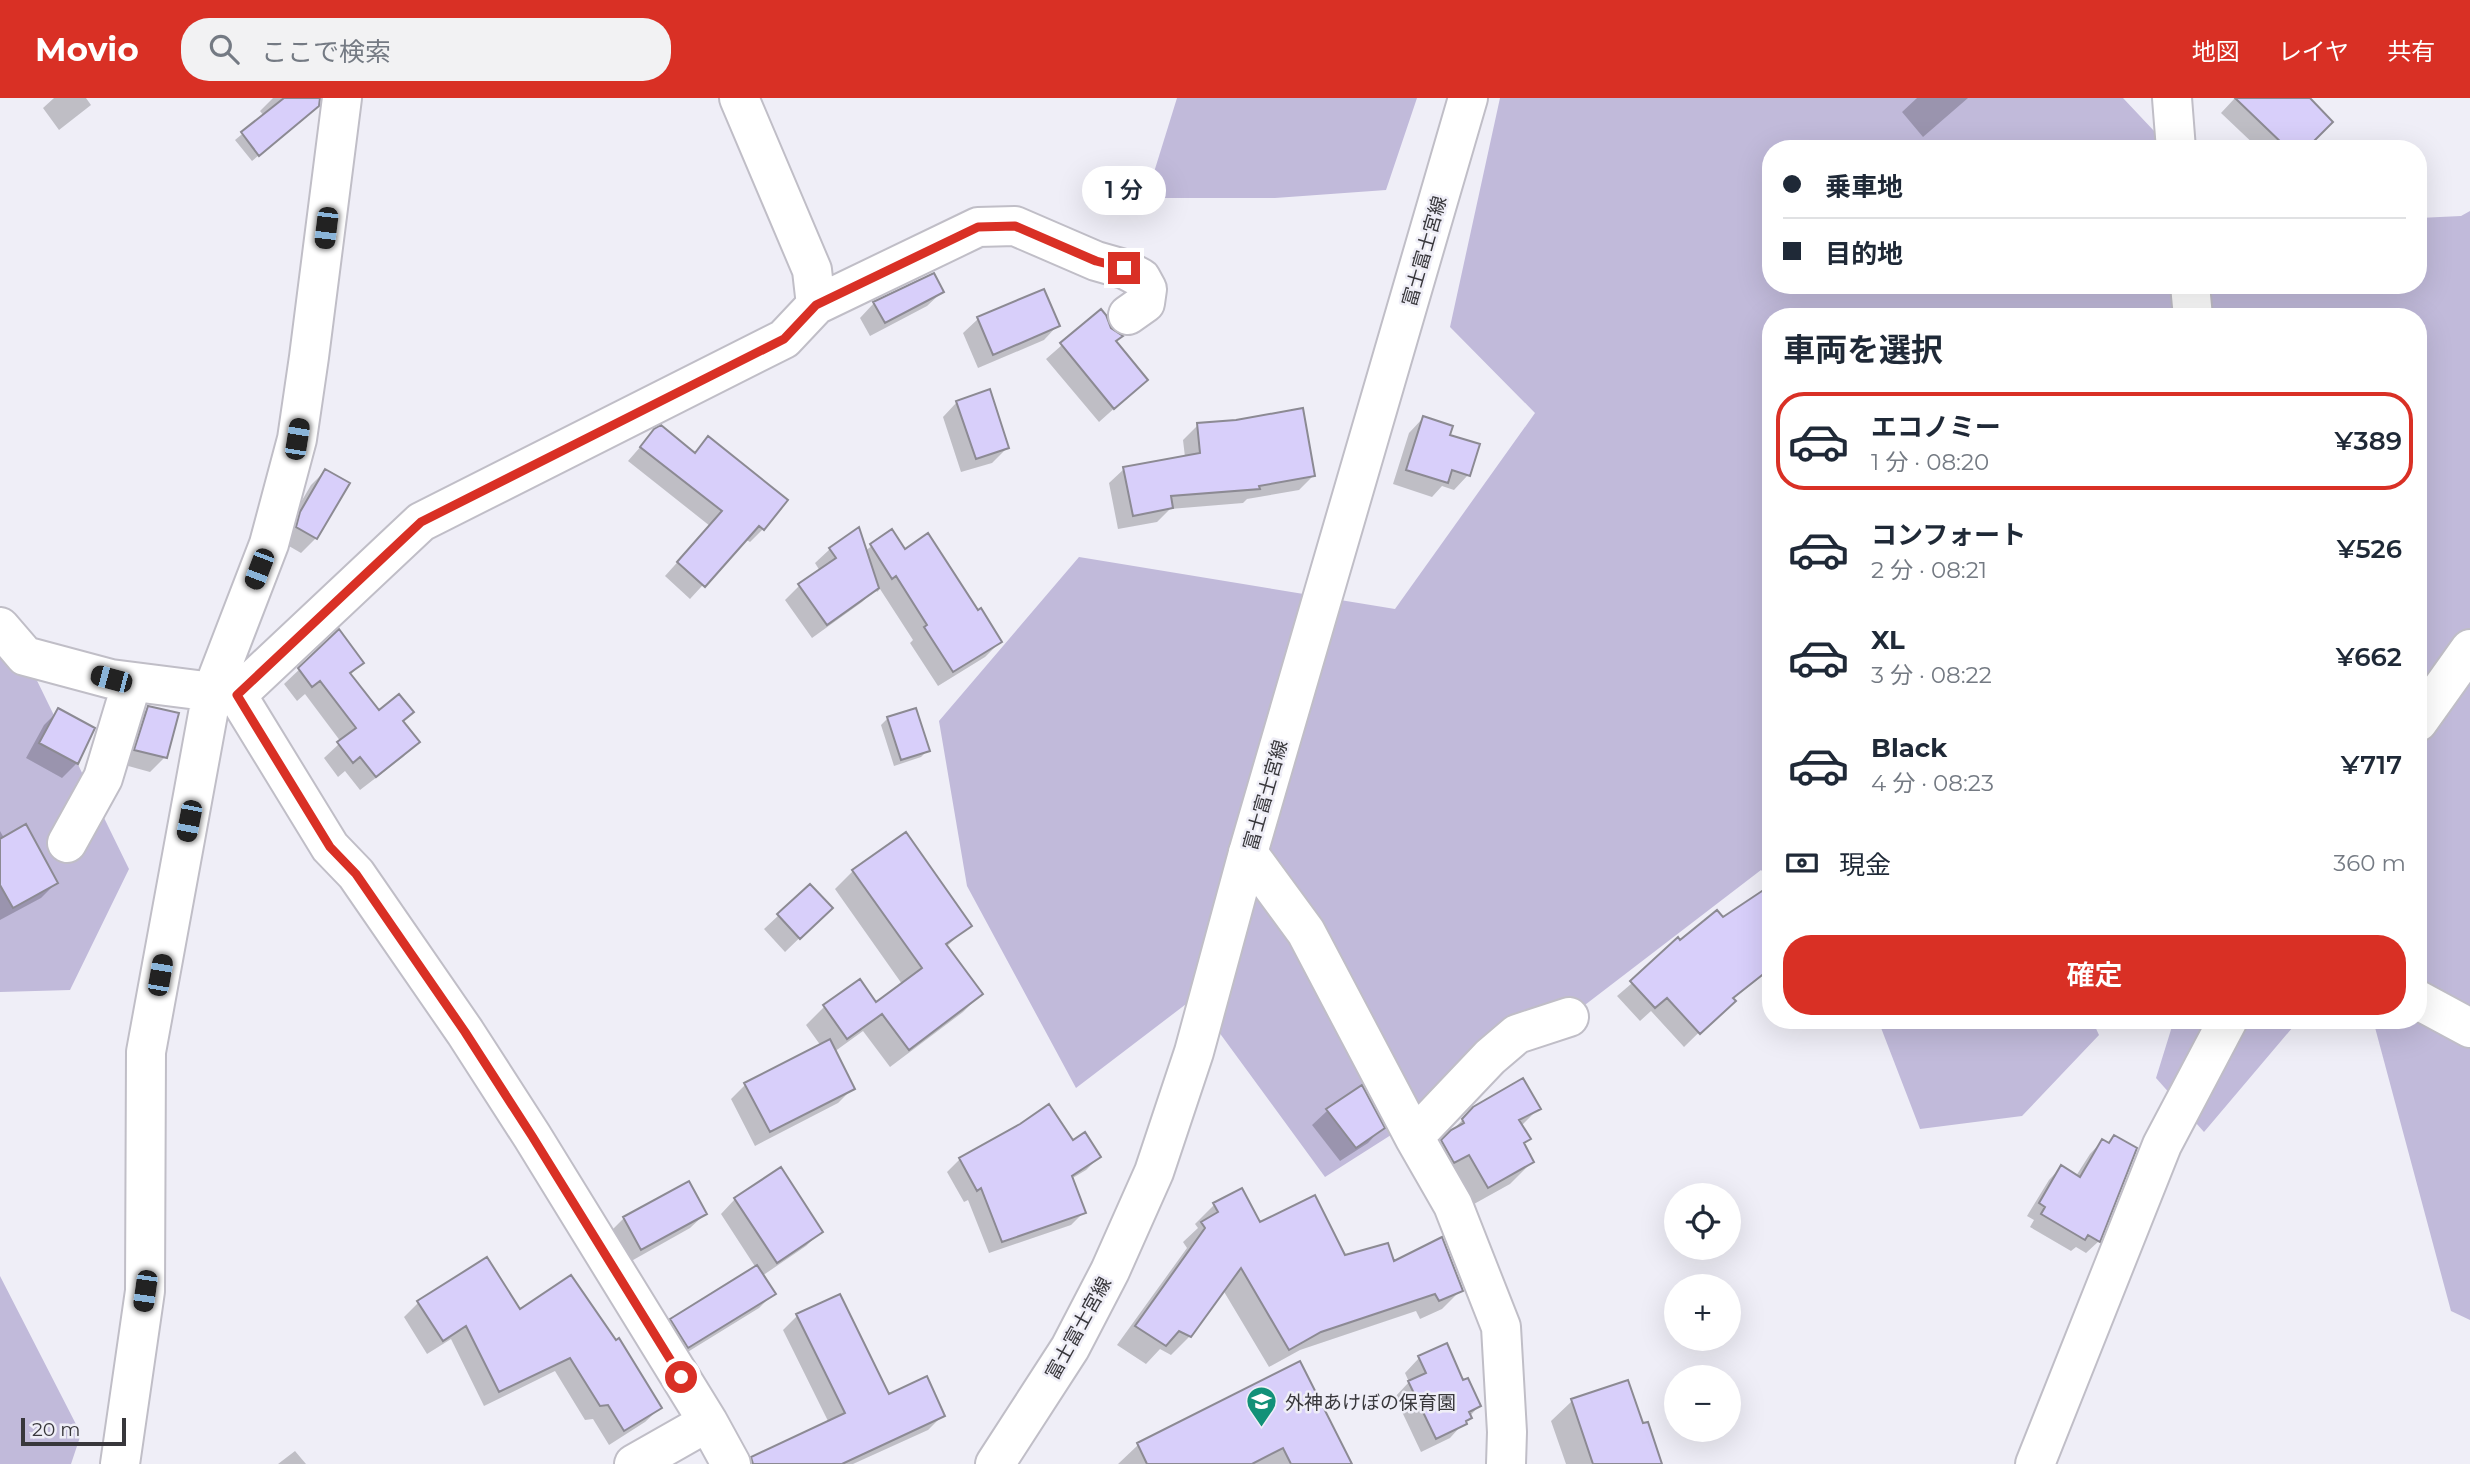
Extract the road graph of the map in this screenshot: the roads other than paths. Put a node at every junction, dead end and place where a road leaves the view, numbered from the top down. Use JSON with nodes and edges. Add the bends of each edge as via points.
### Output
{"nodes":[{"id":1,"x":342,"y":98,"type":"edge"},
{"id":2,"x":739,"y":98,"type":"edge"},
{"id":3,"x":1468,"y":98,"type":"edge"},
{"id":4,"x":2172,"y":98,"type":"edge"},
{"id":5,"x":2175,"y":140,"type":"edge"},
{"id":6,"x":816,"y":305,"type":"junction"},
{"id":7,"x":1128,"y":315,"type":"dead end"},
{"id":8,"x":0,"y":627,"type":"edge"},
{"id":9,"x":2470,"y":649,"type":"edge"},
{"id":10,"x":132,"y":682,"type":"junction"},
{"id":11,"x":225,"y":694,"type":"junction"},
{"id":12,"x":2427,"y":709,"type":"edge"},
{"id":13,"x":67,"y":843,"type":"dead end"},
{"id":14,"x":1248,"y":853,"type":"junction"},
{"id":15,"x":2427,"y":1005,"type":"edge"},
{"id":16,"x":1569,"y":1017,"type":"dead end"},
{"id":17,"x":2470,"y":1028,"type":"edge"},
{"id":18,"x":2223,"y":1029,"type":"edge"},
{"id":19,"x":1415,"y":1138,"type":"junction"},
{"id":20,"x":708,"y":1422,"type":"junction"},
{"id":21,"x":120,"y":1464,"type":"edge"},
{"id":22,"x":634,"y":1464,"type":"edge"},
{"id":23,"x":731,"y":1464,"type":"edge"},
{"id":24,"x":995,"y":1464,"type":"edge"},
{"id":25,"x":1506,"y":1464,"type":"edge"},
{"id":26,"x":2035,"y":1464,"type":"edge"}],
"edges":[{"from":1,"to":11,"type":"street","via":[[297,439]]},
{"from":2,"to":6,"type":"street","via":[[812,270]]},
{"from":3,"to":14,"type":"street","name":"富士富士宮線"},
{"from":4,"to":5,"type":"street"},
{"from":6,"to":7,"type":"street","via":[[978,227],[1015,226],[1141,278],[1147,289],[1145,303]]},
{"from":6,"to":11,"type":"street","via":[[784,339],[421,522]]},
{"from":8,"to":10,"type":"street","via":[[25,656]]},
{"from":9,"to":12,"type":"street"},
{"from":10,"to":11,"type":"street"},
{"from":10,"to":13,"type":"street","via":[[103,778]]},
{"from":11,"to":20,"type":"street","via":[[465,1032]]},
{"from":11,"to":21,"type":"street","via":[[146,1052],[145,1291]]},
{"from":14,"to":19,"type":"street","via":[[1306,932]]},
{"from":14,"to":24,"type":"street","name":"富士富士宮線","via":[[1194,1052],[1154,1172],[1070,1348]]},
{"from":15,"to":17,"type":"street"},
{"from":16,"to":19,"type":"street","via":[[1517,1034],[1490,1056]]},
{"from":18,"to":26,"type":"street","via":[[2162,1144]]},
{"from":19,"to":25,"type":"street","via":[[1453,1205],[1501,1327]]},
{"from":20,"to":22,"type":"street"},
{"from":20,"to":23,"type":"street"}]}
